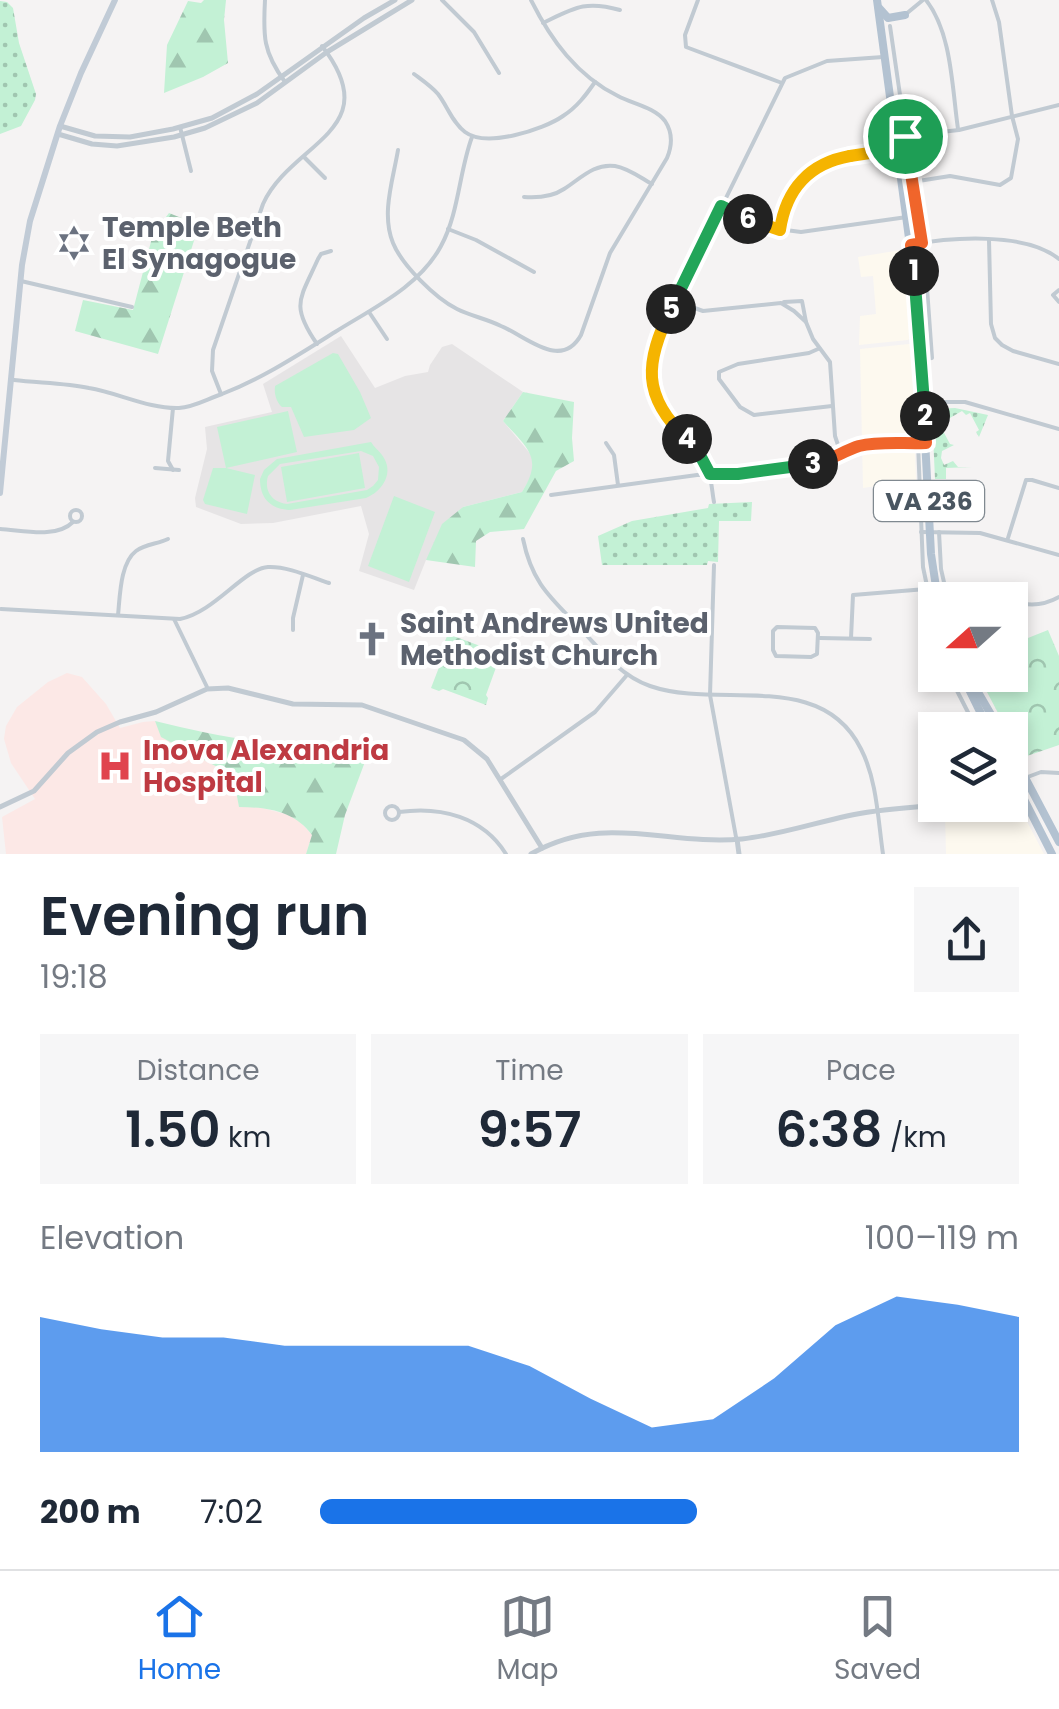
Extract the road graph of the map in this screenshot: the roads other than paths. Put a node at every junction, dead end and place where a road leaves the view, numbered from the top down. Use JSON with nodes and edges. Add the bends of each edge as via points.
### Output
{"nodes":[{"id":1,"x":114,"y":0,"type":"edge"},
{"id":2,"x":265,"y":0,"type":"edge"},
{"id":3,"x":395,"y":0,"type":"edge"},
{"id":4,"x":412,"y":0,"type":"edge"},
{"id":5,"x":442,"y":0,"type":"edge"},
{"id":6,"x":531,"y":0,"type":"edge"},
{"id":7,"x":698,"y":0,"type":"edge"},
{"id":8,"x":924,"y":0,"type":"edge"},
{"id":9,"x":992,"y":0,"type":"edge"},
{"id":10,"x":878,"y":4,"type":"edge"},
{"id":11,"x":620,"y":10,"type":"dead end"},
{"id":12,"x":904,"y":15,"type":"junction"},
{"id":13,"x":543,"y":23,"type":"junction"},
{"id":14,"x":886,"y":27,"type":"junction"},
{"id":15,"x":324,"y":49,"type":"junction"},
{"id":16,"x":883,"y":57,"type":"junction"},
{"id":17,"x":499,"y":73,"type":"dead end"},
{"id":18,"x":414,"y":74,"type":"dead end"},
{"id":19,"x":282,"y":79,"type":"junction"},
{"id":20,"x":595,"y":82,"type":"junction"},
{"id":21,"x":782,"y":82,"type":"junction"},
{"id":22,"x":1059,"y":105,"type":"edge"},
{"id":23,"x":1012,"y":116,"type":"junction"},
{"id":24,"x":59,"y":130,"type":"junction"},
{"id":25,"x":958,"y":130,"type":"junction"},
{"id":26,"x":181,"y":131,"type":"junction"},
{"id":27,"x":472,"y":136,"type":"junction"},
{"id":28,"x":900,"y":136,"type":"junction"},
{"id":29,"x":896,"y":149,"type":"junction"},
{"id":30,"x":398,"y":150,"type":"dead end"},
{"id":31,"x":304,"y":156,"type":"junction"},
{"id":32,"x":191,"y":172,"type":"dead end"},
{"id":33,"x":325,"y":178,"type":"dead end"},
{"id":34,"x":912,"y":182,"type":"junction"},
{"id":35,"x":652,"y":184,"type":"junction"},
{"id":36,"x":524,"y":198,"type":"dead end"},
{"id":37,"x":721,"y":206,"type":"junction"},
{"id":38,"x":907,"y":217,"type":"junction"},
{"id":39,"x":448,"y":229,"type":"junction"},
{"id":40,"x":780,"y":230,"type":"junction"},
{"id":41,"x":988,"y":240,"type":"junction"},
{"id":42,"x":922,"y":243,"type":"junction"},
{"id":43,"x":911,"y":245,"type":"junction"},
{"id":44,"x":331,"y":251,"type":"dead end"},
{"id":45,"x":1059,"y":259,"type":"edge"},
{"id":46,"x":534,"y":272,"type":"dead end"},
{"id":47,"x":417,"y":275,"type":"junction"},
{"id":48,"x":20,"y":281,"type":"junction"},
{"id":49,"x":1059,"y":290,"type":"edge"},
{"id":50,"x":675,"y":301,"type":"junction"},
{"id":51,"x":1059,"y":302,"type":"edge"},
{"id":52,"x":781,"y":303,"type":"junction"},
{"id":53,"x":132,"y":306,"type":"dead end"},
{"id":54,"x":369,"y":312,"type":"junction"},
{"id":55,"x":806,"y":322,"type":"junction"},
{"id":56,"x":393,"y":335,"type":"dead end"},
{"id":57,"x":387,"y":339,"type":"junction"},
{"id":58,"x":380,"y":343,"type":"dead end"},
{"id":59,"x":317,"y":344,"type":"junction"},
{"id":60,"x":820,"y":348,"type":"junction"},
{"id":61,"x":922,"y":360,"type":"junction"},
{"id":62,"x":1059,"y":364,"type":"edge"},
{"id":63,"x":11,"y":380,"type":"junction"},
{"id":64,"x":221,"y":394,"type":"junction"},
{"id":65,"x":924,"y":402,"type":"junction"},
{"id":66,"x":832,"y":406,"type":"junction"},
{"id":67,"x":174,"y":408,"type":"junction"},
{"id":68,"x":1059,"y":429,"type":"edge"},
{"id":69,"x":606,"y":443,"type":"dead end"},
{"id":70,"x":922,"y":443,"type":"junction"},
{"id":71,"x":844,"y":452,"type":"junction"},
{"id":72,"x":168,"y":461,"type":"junction"},
{"id":73,"x":1,"y":472,"type":"edge"},
{"id":74,"x":710,"y":474,"type":"junction"},
{"id":75,"x":618,"y":485,"type":"junction"},
{"id":76,"x":1059,"y":488,"type":"edge"},
{"id":77,"x":0,"y":494,"type":"edge"},
{"id":78,"x":552,"y":495,"type":"dead end"},
{"id":79,"x":714,"y":502,"type":"dead end"},
{"id":80,"x":73,"y":522,"type":"dead end"},
{"id":81,"x":0,"y":529,"type":"edge"},
{"id":82,"x":930,"y":532,"type":"junction"},
{"id":83,"x":523,"y":539,"type":"dead end"},
{"id":84,"x":1008,"y":539,"type":"junction"},
{"id":85,"x":168,"y":540,"type":"dead end"},
{"id":86,"x":1059,"y":554,"type":"edge"},
{"id":87,"x":714,"y":565,"type":"dead end"},
{"id":88,"x":304,"y":575,"type":"junction"},
{"id":89,"x":330,"y":582,"type":"dead end"},
{"id":90,"x":926,"y":582,"type":"edge"},
{"id":91,"x":935,"y":582,"type":"edge"},
{"id":92,"x":944,"y":582,"type":"edge"},
{"id":93,"x":918,"y":590,"type":"edge"},
{"id":94,"x":1059,"y":597,"type":"edge"},
{"id":95,"x":1028,"y":604,"type":"edge"},
{"id":96,"x":2,"y":609,"type":"edge"},
{"id":97,"x":118,"y":615,"type":"junction"},
{"id":98,"x":174,"y":620,"type":"junction"},
{"id":99,"x":294,"y":630,"type":"dead end"},
{"id":100,"x":818,"y":638,"type":"junction"},
{"id":101,"x":851,"y":638,"type":"junction"},
{"id":102,"x":870,"y":639,"type":"dead end"},
{"id":103,"x":627,"y":674,"type":"junction"},
{"id":104,"x":207,"y":690,"type":"junction"},
{"id":105,"x":710,"y":695,"type":"junction"},
{"id":106,"x":1059,"y":773,"type":"edge"},
{"id":107,"x":1028,"y":777,"type":"edge"},
{"id":108,"x":500,"y":780,"type":"junction"},
{"id":109,"x":1028,"y":784,"type":"edge"},
{"id":110,"x":0,"y":807,"type":"edge"},
{"id":111,"x":918,"y":807,"type":"edge"},
{"id":112,"x":876,"y":810,"type":"junction"},
{"id":113,"x":1028,"y":811,"type":"edge"},
{"id":114,"x":398,"y":812,"type":"dead end"},
{"id":115,"x":736,"y":840,"type":"junction"},
{"id":116,"x":1059,"y":842,"type":"edge"},
{"id":117,"x":544,"y":851,"type":"edge"},
{"id":118,"x":506,"y":854,"type":"edge"},
{"id":119,"x":531,"y":854,"type":"edge"},
{"id":120,"x":739,"y":854,"type":"edge"},
{"id":121,"x":883,"y":854,"type":"edge"},
{"id":122,"x":1052,"y":854,"type":"edge"}],
"edges":[{"from":1,"to":24,"type":"main road"},
{"from":2,"to":19,"type":"street","via":[[265,48]]},
{"from":3,"to":15,"type":"street"},
{"from":4,"to":15,"type":"street"},
{"from":5,"to":17,"type":"street","via":[[474,32]]},
{"from":6,"to":13,"type":"street"},
{"from":7,"to":21,"type":"street","via":[[685,35],[689,50]]},
{"from":8,"to":12,"type":"street"},
{"from":8,"to":25,"type":"street","via":[[944,32]]},
{"from":9,"to":23,"type":"street"},
{"from":10,"to":12,"type":"main road","via":[[888,18]]},
{"from":10,"to":14,"type":"main road","number":"VA 236"},
{"from":11,"to":13,"type":"street","via":[[589,2]]},
{"from":12,"to":14,"type":"street"},
{"from":13,"to":20,"type":"street"},
{"from":14,"to":16,"type":"main road","number":"VA 236"},
{"from":14,"to":28,"type":"street"},
{"from":15,"to":19,"type":"street"},
{"from":15,"to":31,"type":"street","via":[[342,79],[343,110]]},
{"from":16,"to":21,"type":"street","via":[[827,61]]},
{"from":16,"to":28,"type":"main road","number":"VA 236"},
{"from":18,"to":27,"type":"street"},
{"from":19,"to":26,"type":"street","via":[[240,113]]},
{"from":20,"to":27,"type":"street","via":[[554,122],[494,138]]},
{"from":20,"to":35,"type":"street","via":[[654,112],[669,128],[670,153]]},
{"from":21,"to":37,"type":"street"},
{"from":22,"to":23,"type":"street"},
{"from":23,"to":25,"type":"street"},
{"from":23,"to":34,"type":"street","via":[[1018,145],[1008,182],[950,176]]},
{"from":24,"to":26,"type":"street","via":[[117,146]]},
{"from":24,"to":48,"type":"main road","via":[[32,212]]},
{"from":25,"to":28,"type":"street"},
{"from":26,"to":32,"type":"street"},
{"from":27,"to":39,"type":"street"},
{"from":28,"to":29,"type":"main road","number":"VA 236"},
{"from":28,"to":34,"type":"street"},
{"from":29,"to":38,"type":"main road","number":"VA 236"},
{"from":29,"to":40,"type":"street","via":[[815,168],[786,203]]},
{"from":30,"to":47,"type":"street","via":[[388,226],[394,247]]},
{"from":31,"to":33,"type":"street"},
{"from":31,"to":64,"type":"street","via":[[270,192],[254,230],[211,356]]},
{"from":34,"to":42,"type":"street"},
{"from":35,"to":36,"type":"street","via":[[606,166],[557,193]]},
{"from":35,"to":47,"type":"street","via":[[610,252],[580,338],[565,351],[548,350],[458,310]]},
{"from":37,"to":40,"type":"street"},
{"from":37,"to":50,"type":"street"},
{"from":38,"to":40,"type":"street"},
{"from":38,"to":43,"type":"main road","number":"VA 236"},
{"from":39,"to":46,"type":"street"},
{"from":39,"to":47,"type":"street"},
{"from":41,"to":42,"type":"street"},
{"from":41,"to":45,"type":"street","via":[[1034,244]]},
{"from":41,"to":62,"type":"street","via":[[992,332],[1014,351]]},
{"from":42,"to":43,"type":"street"},
{"from":42,"to":61,"type":"street","via":[[932,358]]},
{"from":43,"to":61,"type":"main road","number":"VA 236"},
{"from":44,"to":59,"type":"street","via":[[318,259],[298,306]]},
{"from":47,"to":54,"type":"street"},
{"from":48,"to":53,"type":"street"},
{"from":48,"to":63,"type":"main road"},
{"from":49,"to":51,"type":"street","via":[[1053,295]]},
{"from":50,"to":52,"type":"street","via":[[714,312]]},
{"from":50,"to":74,"type":"street","via":[[655,345],[653,386],[666,416]]},
{"from":52,"to":55,"type":"street"},
{"from":52,"to":55,"type":"street","via":[[802,301]]},
{"from":54,"to":57,"type":"street"},
{"from":54,"to":59,"type":"street"},
{"from":55,"to":60,"type":"street"},
{"from":56,"to":57,"type":"street"},
{"from":57,"to":58,"type":"street"},
{"from":59,"to":64,"type":"street"},
{"from":60,"to":66,"type":"street","via":[[830,362]]},
{"from":60,"to":66,"type":"street","via":[[732,366],[718,375],[754,416]]},
{"from":61,"to":65,"type":"main road","number":"VA 236"},
{"from":63,"to":67,"type":"street","via":[[93,388]]},
{"from":63,"to":73,"type":"main road"},
{"from":64,"to":67,"type":"street"},
{"from":65,"to":68,"type":"street","via":[[965,402]]},
{"from":65,"to":70,"type":"main road","number":"VA 236"},
{"from":66,"to":71,"type":"street"},
{"from":67,"to":72,"type":"street"},
{"from":69,"to":75,"type":"street"},
{"from":70,"to":71,"type":"street"},
{"from":70,"to":82,"type":"main road","number":"VA 236"},
{"from":71,"to":74,"type":"street","via":[[806,466]]},
{"from":72,"to":72,"type":"street","via":[[176,470],[158,468]]},
{"from":73,"to":77,"type":"main road"},
{"from":74,"to":75,"type":"street"},
{"from":74,"to":79,"type":"street"},
{"from":75,"to":78,"type":"street"},
{"from":76,"to":84,"type":"street","via":[[1026,480]]},
{"from":80,"to":81,"type":"street","via":[[55,531]]},
{"from":82,"to":84,"type":"street"},
{"from":82,"to":90,"type":"street"},
{"from":82,"to":91,"type":"main road","number":"VA 236"},
{"from":82,"to":92,"type":"street"},
{"from":83,"to":103,"type":"street","via":[[540,585]]},
{"from":84,"to":86,"type":"street"},
{"from":85,"to":97,"type":"street","via":[[130,557]]},
{"from":87,"to":105,"type":"street"},
{"from":88,"to":89,"type":"street"},
{"from":88,"to":98,"type":"street","via":[[261,568],[205,610]]},
{"from":88,"to":99,"type":"street"},
{"from":93,"to":101,"type":"street","via":[[853,595]]},
{"from":94,"to":95,"type":"street"},
{"from":96,"to":97,"type":"street"},
{"from":97,"to":98,"type":"street"},
{"from":98,"to":104,"type":"street"},
{"from":100,"to":100,"type":"street","via":[[815,628],[777,627],[774,652],[815,656]]},
{"from":100,"to":101,"type":"street"},
{"from":101,"to":102,"type":"street"},
{"from":103,"to":105,"type":"street","via":[[652,687]]},
{"from":103,"to":108,"type":"street","via":[[595,712]]},
{"from":104,"to":108,"type":"street","via":[[228,688],[300,704],[362,704],[464,740]]},
{"from":104,"to":110,"type":"street","via":[[97,732],[34,791]]},
{"from":105,"to":112,"type":"street","via":[[793,698],[830,714],[861,748]]},
{"from":105,"to":115,"type":"street"},
{"from":106,"to":107,"type":"street"},
{"from":108,"to":117,"type":"street"},
{"from":109,"to":116,"type":"main road"},
{"from":111,"to":112,"type":"street"},
{"from":112,"to":115,"type":"street"},
{"from":112,"to":121,"type":"street"},
{"from":113,"to":122,"type":"main road"},
{"from":114,"to":118,"type":"street","via":[[476,822]]},
{"from":115,"to":117,"type":"street","via":[[611,831]]},
{"from":115,"to":120,"type":"street"},
{"from":117,"to":119,"type":"street"}]}
